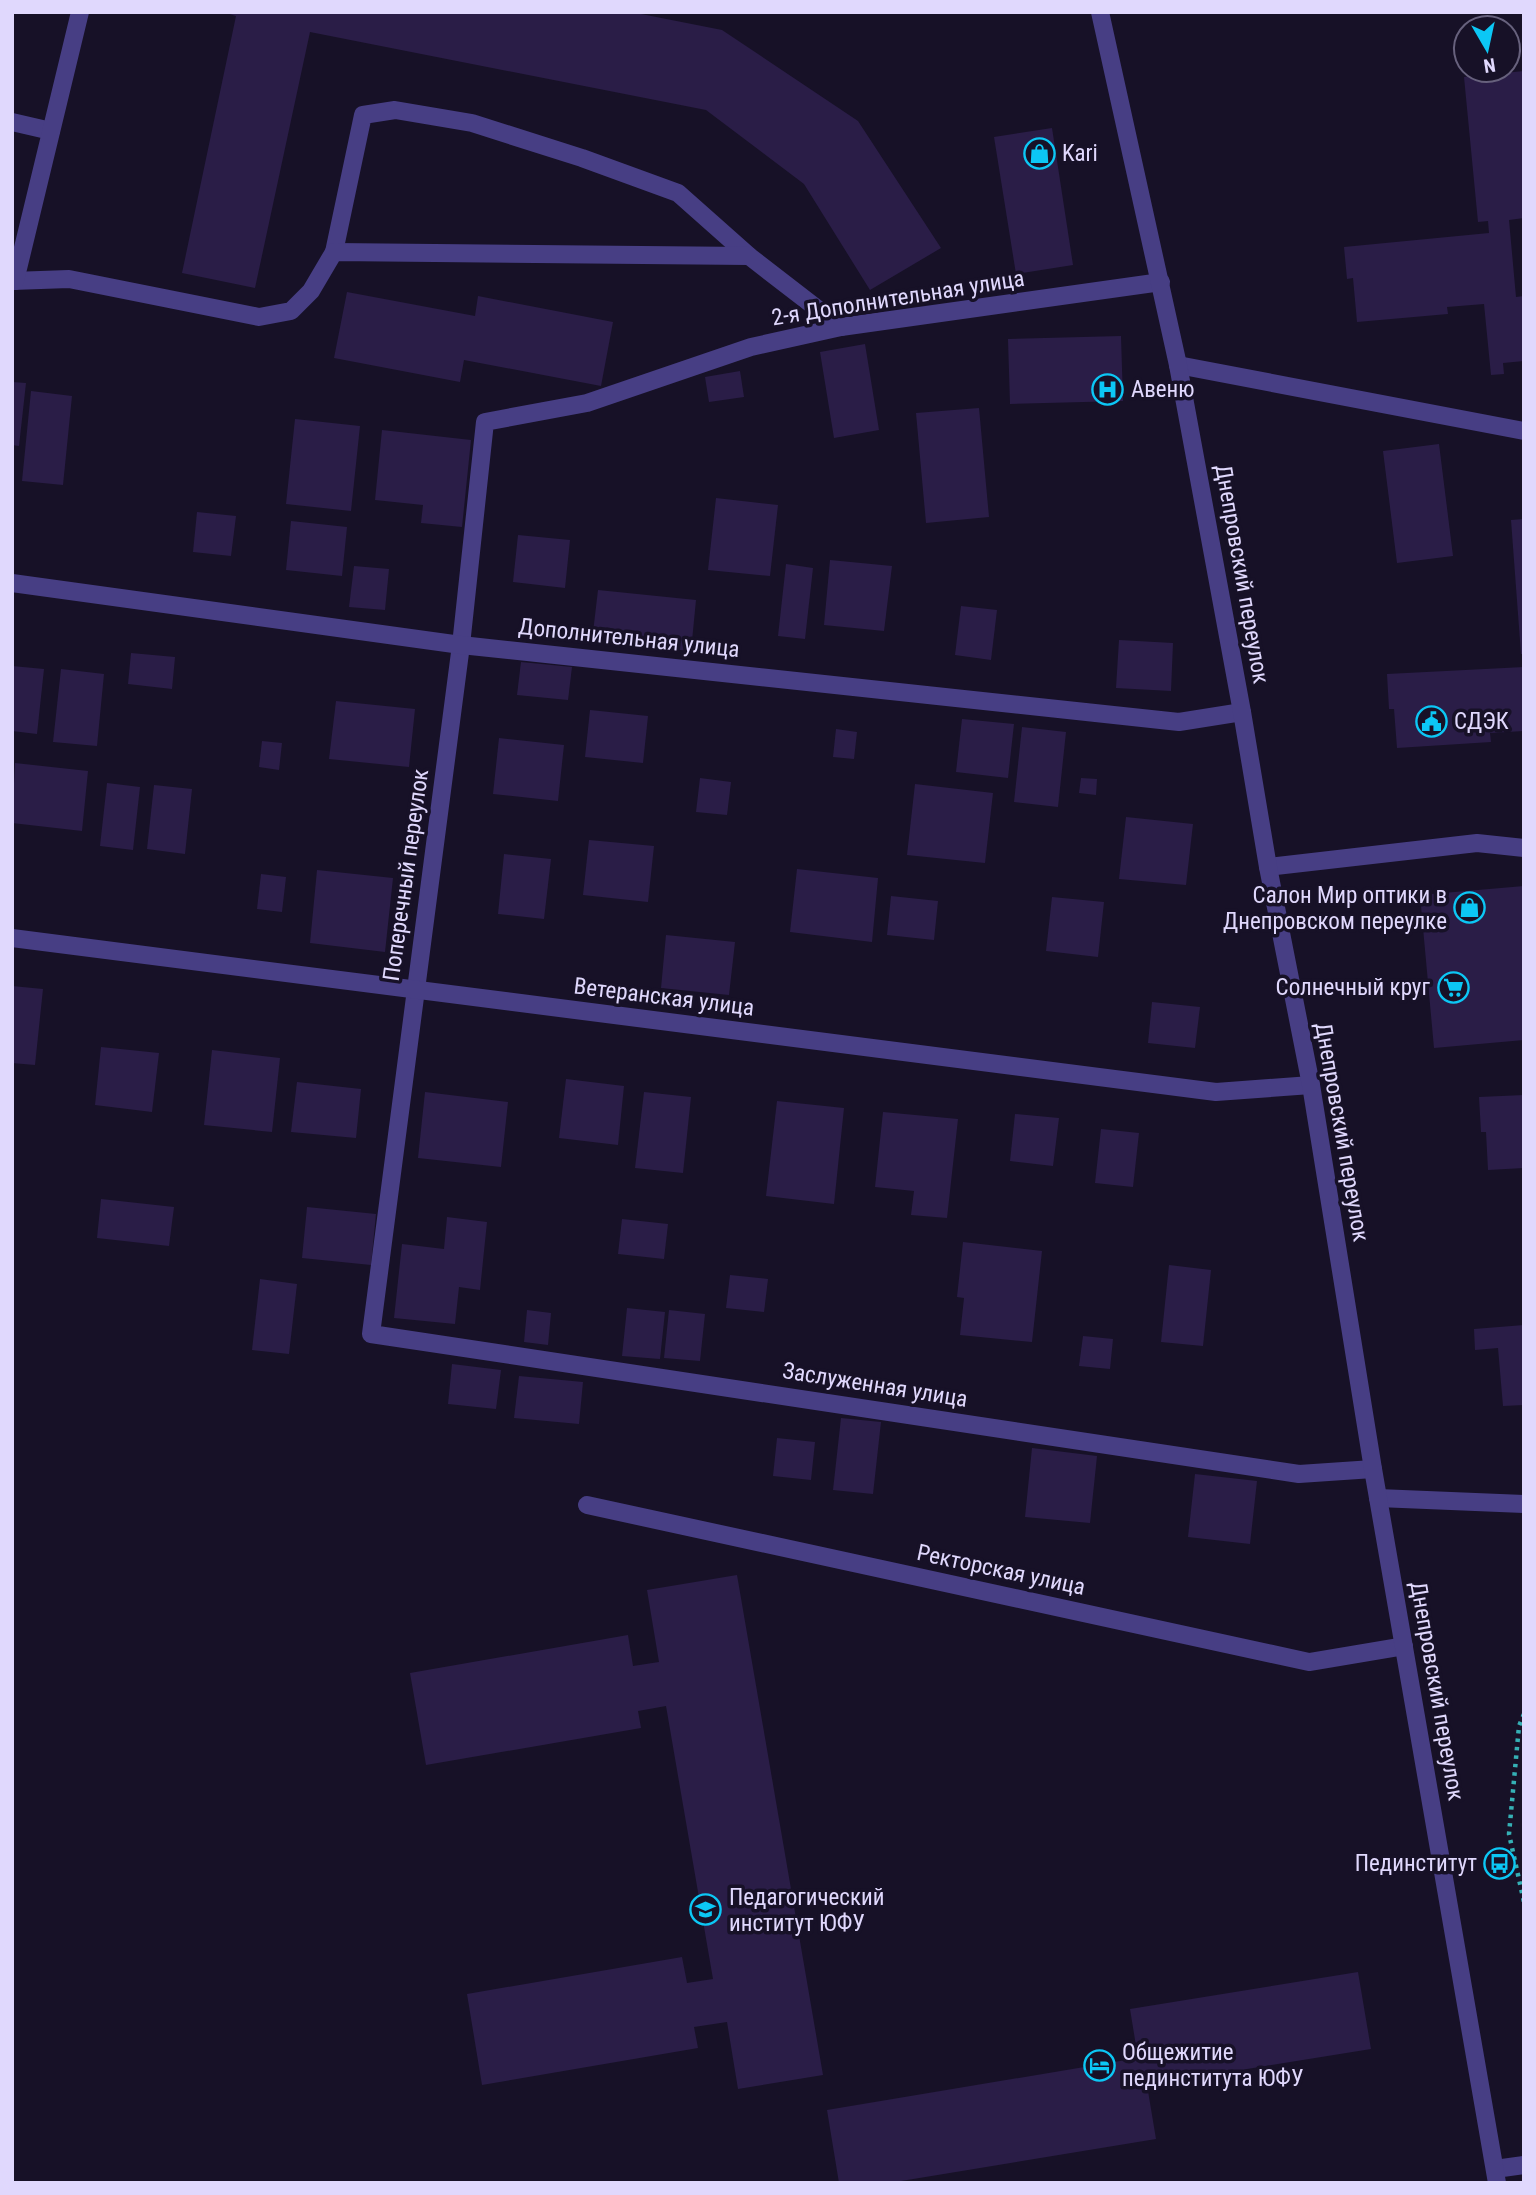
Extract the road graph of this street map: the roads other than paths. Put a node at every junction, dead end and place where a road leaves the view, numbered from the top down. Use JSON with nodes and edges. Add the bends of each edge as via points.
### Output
{"nodes":[{"id":1,"x":79,"y":12,"type":"edge"},
{"id":2,"x":1100,"y":12,"type":"edge"},
{"id":3,"x":12,"y":122,"type":"edge"},
{"id":4,"x":51,"y":131,"type":"junction"},
{"id":5,"x":334,"y":252,"type":"junction"},
{"id":6,"x":749,"y":256,"type":"junction"},
{"id":7,"x":14,"y":281,"type":"edge"},
{"id":8,"x":1161,"y":282,"type":"junction"},
{"id":9,"x":841,"y":327,"type":"junction"},
{"id":10,"x":1178,"y":365,"type":"junction"},
{"id":11,"x":485,"y":422,"type":"joint"},
{"id":12,"x":1524,"y":431,"type":"edge"},
{"id":13,"x":12,"y":583,"type":"edge"},
{"id":14,"x":461,"y":645,"type":"junction"},
{"id":15,"x":1242,"y":712,"type":"junction"},
{"id":16,"x":1524,"y":848,"type":"edge"},
{"id":17,"x":1268,"y":867,"type":"junction"},
{"id":18,"x":12,"y":938,"type":"edge"},
{"id":19,"x":415,"y":990,"type":"junction"},
{"id":20,"x":1311,"y":1085,"type":"junction"},
{"id":21,"x":370,"y":1334,"type":"joint"},
{"id":22,"x":1373,"y":1469,"type":"junction"},
{"id":23,"x":1378,"y":1497,"type":"junction"},
{"id":24,"x":1524,"y":1504,"type":"edge"},
{"id":25,"x":587,"y":1505,"type":"dead end"},
{"id":26,"x":1404,"y":1646,"type":"junction"},
{"id":27,"x":1524,"y":2165,"type":"edge"},
{"id":28,"x":1496,"y":2176,"type":"edge"}],
"edges":[{"from":1,"to":4,"type":"street"},
{"from":2,"to":8,"type":"street","name":"Днепровский переулок"},
{"from":3,"to":4,"type":"street"},
{"from":4,"to":7,"type":"street"},
{"from":5,"to":6,"type":"street"},
{"from":5,"to":6,"type":"street","via":[[363,115],[395,110],[472,123],[678,192]]},
{"from":5,"to":7,"type":"street","via":[[311,291],[291,311],[259,317],[69,279]]},
{"from":6,"to":9,"type":"street"},
{"from":8,"to":9,"type":"street","name":"2-я Дополнительная улица"},
{"from":8,"to":10,"type":"street","name":"Днепровский переулок"},
{"from":9,"to":11,"type":"street","name":"2-я Дополнительная улица","via":[[751,348],[587,403]]},
{"from":10,"to":12,"type":"street"},
{"from":10,"to":15,"type":"street","name":"Днепровский переулок"},
{"from":11,"to":14,"type":"street","name":"Поперечный переулок"},
{"from":13,"to":14,"type":"street","name":"Дополнительная улица"},
{"from":14,"to":15,"type":"street","name":"Дополнительная улица","via":[[1179,722]]},
{"from":14,"to":19,"type":"street","name":"Поперечный переулок"},
{"from":15,"to":17,"type":"street","name":"Днепровский переулок"},
{"from":16,"to":17,"type":"street","via":[[1477,842]]},
{"from":17,"to":20,"type":"street","name":"Днепровский переулок"},
{"from":18,"to":19,"type":"street","name":"Ветеранская улица"},
{"from":19,"to":20,"type":"street","name":"Ветеранская улица","via":[[1216,1092]]},
{"from":19,"to":21,"type":"street","name":"Поперечный переулок"},
{"from":20,"to":22,"type":"street","name":"Днепровский переулок"},
{"from":21,"to":22,"type":"street","name":"Заслуженная улица","via":[[1299,1474]]},
{"from":22,"to":23,"type":"street","name":"Днепровский переулок"},
{"from":23,"to":24,"type":"street"},
{"from":23,"to":26,"type":"street","name":"Днепровский переулок"},
{"from":25,"to":26,"type":"street","name":"Ректорская улица","via":[[1309,1662]]},
{"from":26,"to":28,"type":"street","name":"Днепровский переулок"},
{"from":27,"to":28,"type":"street"}]}
